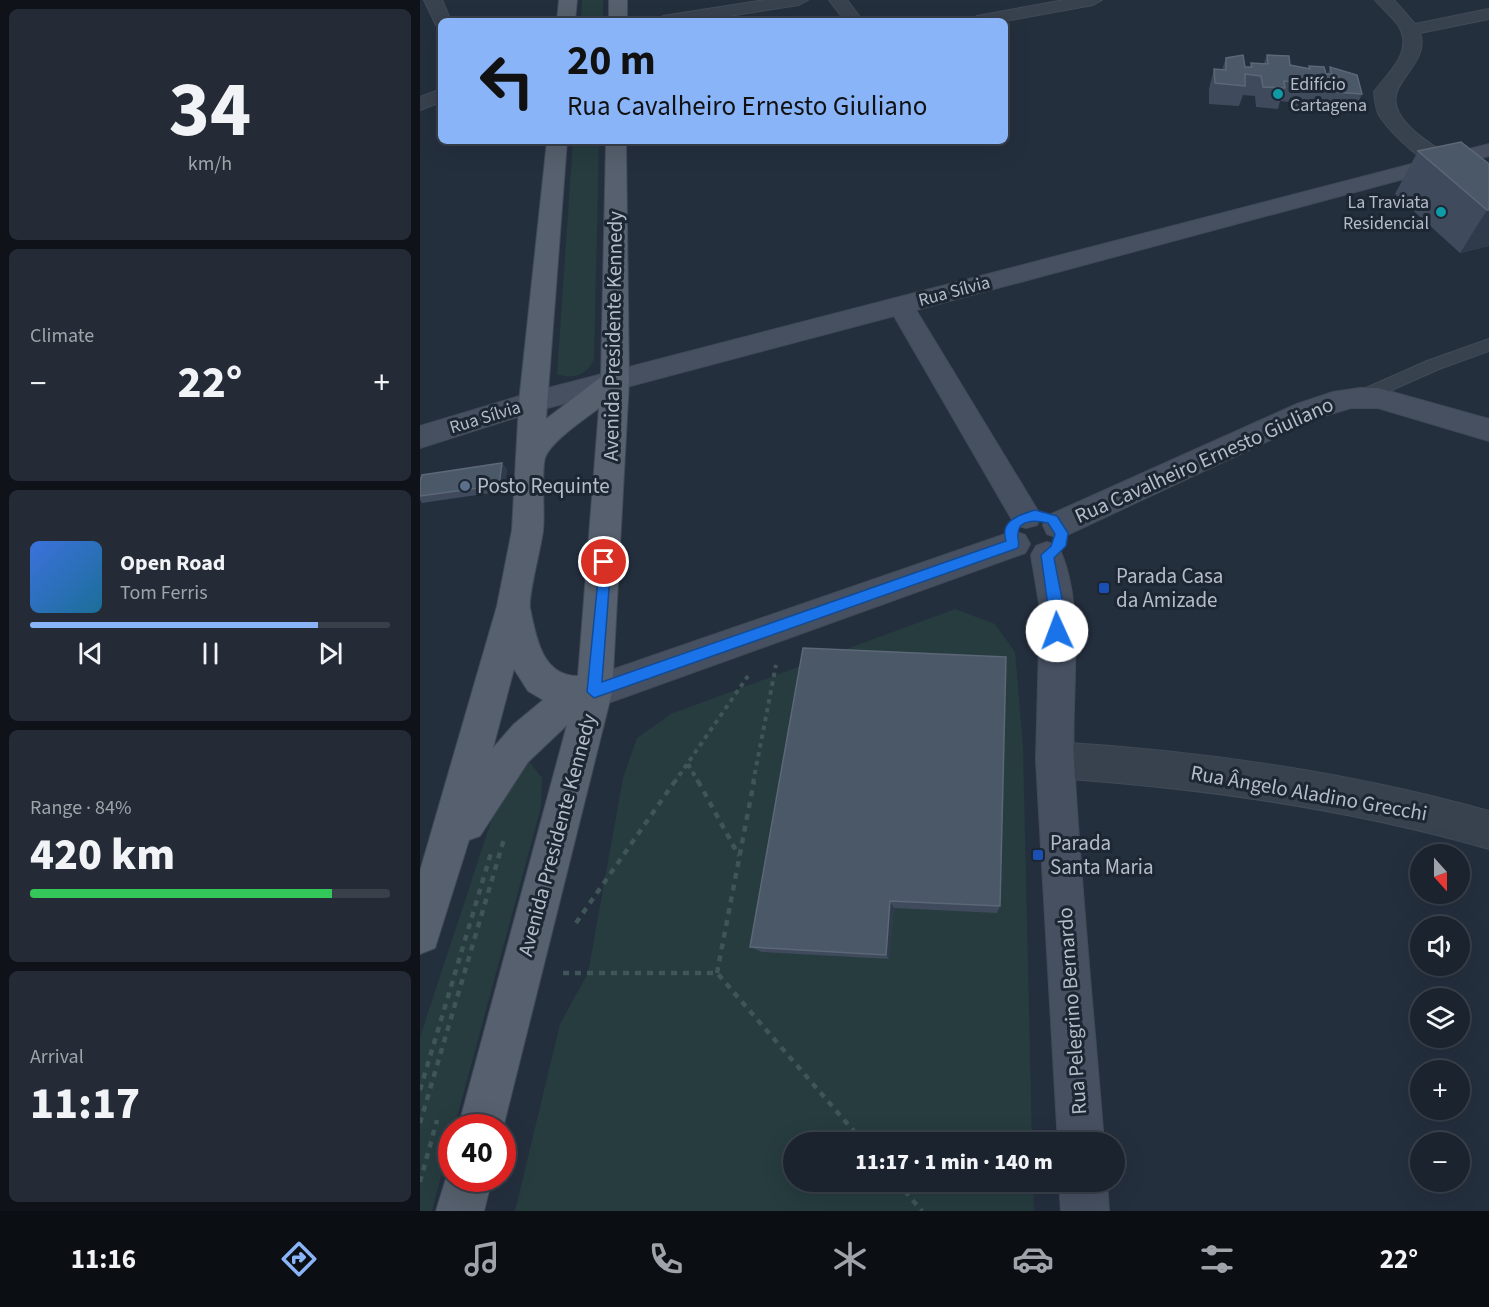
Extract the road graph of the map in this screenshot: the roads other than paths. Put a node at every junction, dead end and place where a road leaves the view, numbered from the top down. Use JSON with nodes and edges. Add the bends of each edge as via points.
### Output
{"nodes":[{"id":1,"x":433,"y":0,"type":"edge"},
{"id":2,"x":568,"y":0,"type":"edge"},
{"id":3,"x":618,"y":0,"type":"edge"},
{"id":4,"x":799,"y":0,"type":"edge"},
{"id":5,"x":838,"y":0,"type":"edge"},
{"id":6,"x":1093,"y":0,"type":"edge"},
{"id":7,"x":1384,"y":0,"type":"edge"},
{"id":8,"x":1489,"y":14,"type":"edge"},
{"id":9,"x":441,"y":18,"type":"edge"},
{"id":10,"x":566,"y":18,"type":"edge"},
{"id":11,"x":618,"y":18,"type":"edge"},
{"id":12,"x":682,"y":18,"type":"edge"},
{"id":13,"x":852,"y":18,"type":"edge"},
{"id":14,"x":994,"y":18,"type":"edge"},
{"id":15,"x":1410,"y":30,"type":"junction"},
{"id":16,"x":438,"y":96,"type":"edge"},
{"id":17,"x":420,"y":104,"type":"edge"},
{"id":18,"x":557,"y":144,"type":"edge"},
{"id":19,"x":616,"y":144,"type":"edge"},
{"id":20,"x":1489,"y":150,"type":"edge"},
{"id":21,"x":1445,"y":164,"type":"junction"},
{"id":22,"x":900,"y":305,"type":"junction"},
{"id":23,"x":1489,"y":345,"type":"edge"},
{"id":24,"x":615,"y":381,"type":"junction"},
{"id":25,"x":1362,"y":396,"type":"junction"},
{"id":26,"x":533,"y":402,"type":"junction"},
{"id":27,"x":1489,"y":430,"type":"edge"},
{"id":28,"x":420,"y":437,"type":"edge"},
{"id":29,"x":532,"y":453,"type":"junction"},
{"id":30,"x":1020,"y":530,"type":"junction"},
{"id":31,"x":1053,"y":540,"type":"junction"},
{"id":32,"x":514,"y":606,"type":"junction"},
{"id":33,"x":594,"y":692,"type":"junction"},
{"id":34,"x":1055,"y":760,"type":"junction"},
{"id":35,"x":1489,"y":831,"type":"edge"},
{"id":36,"x":444,"y":859,"type":"junction"},
{"id":37,"x":420,"y":933,"type":"edge"},
{"id":38,"x":485,"y":1114,"type":"edge"},
{"id":39,"x":1080,"y":1132,"type":"edge"},
{"id":40,"x":465,"y":1192,"type":"edge"},
{"id":41,"x":1084,"y":1192,"type":"edge"},
{"id":42,"x":460,"y":1211,"type":"edge"},
{"id":43,"x":1085,"y":1211,"type":"edge"}],
"edges":[{"from":1,"to":9,"type":"street"},
{"from":2,"to":10,"type":"main road"},
{"from":3,"to":11,"type":"main road"},
{"from":4,"to":12,"type":"street"},
{"from":5,"to":13,"type":"street"},
{"from":6,"to":14,"type":"street"},
{"from":7,"to":15,"type":"street"},
{"from":8,"to":15,"type":"street"},
{"from":15,"to":21,"type":"street","via":[[1413,55],[1384,92],[1383,100],[1396,123]]},
{"from":16,"to":17,"type":"street"},
{"from":18,"to":26,"type":"main road"},
{"from":19,"to":24,"type":"main road","name":"Avenida Presidente Kennedy"},
{"from":20,"to":21,"type":"street","name":"Rua Sílvia"},
{"from":21,"to":22,"type":"street","name":"Rua Sílvia"},
{"from":22,"to":24,"type":"street","name":"Rua Sílvia"},
{"from":22,"to":30,"type":"street"},
{"from":23,"to":25,"type":"lane"},
{"from":24,"to":26,"type":"street","name":"Rua Sílvia"},
{"from":24,"to":29,"type":"main road","via":[[553,429]]},
{"from":24,"to":33,"type":"main road","name":"Avenida Presidente Kennedy"},
{"from":25,"to":27,"type":"street","name":"Rua Cavalheiro Ernesto Giuliano","via":[[1403,403]]},
{"from":25,"to":31,"type":"street","name":"Rua Cavalheiro Ernesto Giuliano","via":[[1307,411]]},
{"from":26,"to":28,"type":"street","name":"Rua Sílvia"},
{"from":26,"to":29,"type":"main road"},
{"from":29,"to":32,"type":"main road","via":[[528,530]]},
{"from":30,"to":31,"type":"street","via":[[1028,555]]},
{"from":30,"to":33,"type":"street"},
{"from":31,"to":34,"type":"street","name":"Rua Pelegrino Bernardo","via":[[1057,609]]},
{"from":32,"to":33,"type":"main road","via":[[524,656],[537,676],[561,692]]},
{"from":32,"to":36,"type":"main road"},
{"from":33,"to":36,"type":"main road","via":[[553,714],[520,744],[490,782]]},
{"from":33,"to":38,"type":"main road","name":"Avenida Presidente Kennedy"},
{"from":34,"to":35,"type":"street","name":"Rua Ângelo Aladino Grecchi","via":[[1248,777],[1340,794]]},
{"from":34,"to":39,"type":"street","name":"Rua Pelegrino Bernardo"},
{"from":36,"to":37,"type":"main road"},
{"from":40,"to":42,"type":"main road"},
{"from":41,"to":43,"type":"street"}]}
